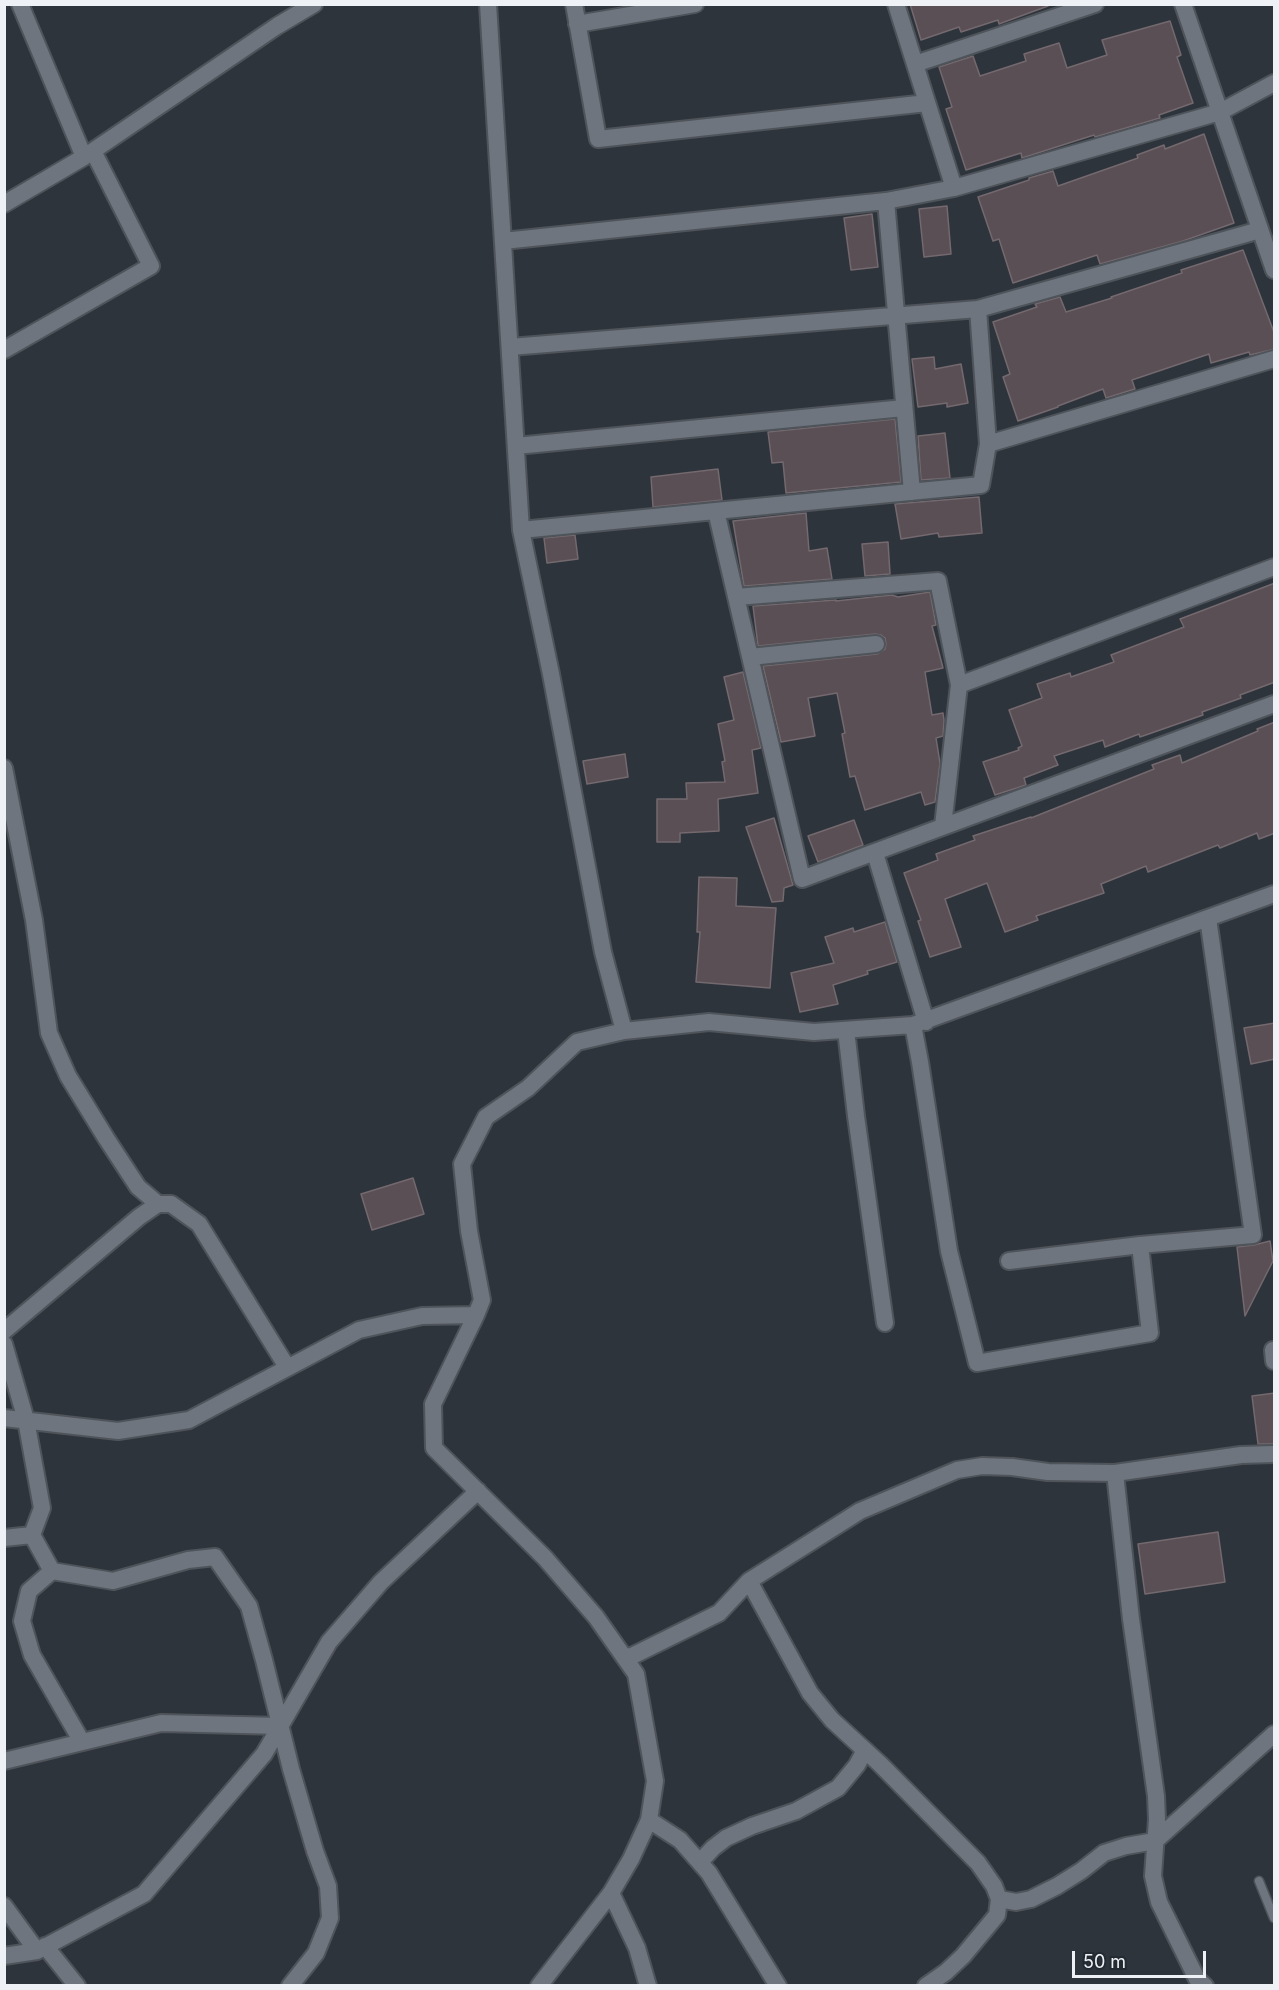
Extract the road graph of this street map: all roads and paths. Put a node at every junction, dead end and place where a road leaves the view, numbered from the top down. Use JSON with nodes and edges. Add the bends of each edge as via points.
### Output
{"nodes":[{"id":1,"x":20,"y":4,"type":"edge"},
{"id":2,"x":314,"y":4,"type":"edge"},
{"id":3,"x":488,"y":4,"type":"edge"},
{"id":4,"x":574,"y":4,"type":"edge"},
{"id":5,"x":695,"y":4,"type":"edge"},
{"id":6,"x":896,"y":4,"type":"edge"},
{"id":7,"x":1095,"y":4,"type":"edge"},
{"id":8,"x":1183,"y":4,"type":"edge"},
{"id":9,"x":578,"y":24,"type":"junction"},
{"id":10,"x":915,"y":64,"type":"junction"},
{"id":11,"x":1275,"y":83,"type":"edge"},
{"id":12,"x":927,"y":103,"type":"junction"},
{"id":13,"x":1220,"y":112,"type":"junction"},
{"id":14,"x":89,"y":154,"type":"junction"},
{"id":15,"x":954,"y":188,"type":"junction"},
{"id":16,"x":886,"y":201,"type":"junction"},
{"id":17,"x":4,"y":204,"type":"edge"},
{"id":18,"x":1260,"y":230,"type":"junction"},
{"id":19,"x":503,"y":241,"type":"junction"},
{"id":20,"x":1275,"y":270,"type":"edge"},
{"id":21,"x":978,"y":309,"type":"junction"},
{"id":22,"x":896,"y":315,"type":"junction"},
{"id":23,"x":510,"y":347,"type":"junction"},
{"id":24,"x":4,"y":350,"type":"edge"},
{"id":25,"x":1275,"y":358,"type":"edge"},
{"id":26,"x":904,"y":408,"type":"junction"},
{"id":27,"x":988,"y":444,"type":"junction"},
{"id":28,"x":516,"y":446,"type":"junction"},
{"id":29,"x":912,"y":492,"type":"junction"},
{"id":30,"x":716,"y":511,"type":"junction"},
{"id":31,"x":521,"y":530,"type":"junction"},
{"id":32,"x":1275,"y":567,"type":"edge"},
{"id":33,"x":736,"y":597,"type":"junction"},
{"id":34,"x":876,"y":644,"type":"dead end"},
{"id":35,"x":750,"y":657,"type":"junction"},
{"id":36,"x":959,"y":685,"type":"junction"},
{"id":37,"x":1275,"y":704,"type":"edge"},
{"id":38,"x":4,"y":768,"type":"edge"},
{"id":39,"x":943,"y":826,"type":"junction"},
{"id":40,"x":875,"y":852,"type":"junction"},
{"id":41,"x":1275,"y":894,"type":"edge"},
{"id":42,"x":1208,"y":918,"type":"junction"},
{"id":43,"x":920,"y":1024,"type":"junction"},
{"id":44,"x":846,"y":1030,"type":"junction"},
{"id":45,"x":624,"y":1031,"type":"junction"},
{"id":46,"x":158,"y":1204,"type":"junction"},
{"id":47,"x":1140,"y":1245,"type":"junction"},
{"id":48,"x":1009,"y":1261,"type":"dead end"},
{"id":49,"x":476,"y":1315,"type":"junction"},
{"id":50,"x":885,"y":1323,"type":"dead end"},
{"id":51,"x":4,"y":1331,"type":"edge"},
{"id":52,"x":4,"y":1344,"type":"edge"},
{"id":53,"x":287,"y":1367,"type":"junction"},
{"id":54,"x":4,"y":1418,"type":"edge"},
{"id":55,"x":26,"y":1420,"type":"junction"},
{"id":56,"x":1275,"y":1454,"type":"edge"},
{"id":57,"x":1115,"y":1473,"type":"junction"},
{"id":58,"x":478,"y":1491,"type":"junction"},
{"id":59,"x":32,"y":1535,"type":"junction"},
{"id":60,"x":4,"y":1538,"type":"edge"},
{"id":61,"x":51,"y":1572,"type":"junction"},
{"id":62,"x":749,"y":1581,"type":"junction"},
{"id":63,"x":624,"y":1657,"type":"junction"},
{"id":64,"x":280,"y":1726,"type":"junction"},
{"id":65,"x":1275,"y":1734,"type":"edge"},
{"id":66,"x":82,"y":1742,"type":"junction"},
{"id":67,"x":865,"y":1750,"type":"junction"},
{"id":68,"x":4,"y":1761,"type":"edge"},
{"id":69,"x":649,"y":1820,"type":"junction"},
{"id":70,"x":1155,"y":1841,"type":"junction"},
{"id":71,"x":700,"y":1862,"type":"junction"},
{"id":72,"x":1259,"y":1881,"type":"dead end"},
{"id":73,"x":611,"y":1893,"type":"junction"},
{"id":74,"x":999,"y":1899,"type":"junction"},
{"id":75,"x":4,"y":1906,"type":"edge"},
{"id":76,"x":1275,"y":1918,"type":"edge"},
{"id":77,"x":41,"y":1949,"type":"junction"},
{"id":78,"x":4,"y":1956,"type":"edge"},
{"id":79,"x":1197,"y":1984,"type":"edge"},
{"id":80,"x":77,"y":1986,"type":"edge"},
{"id":81,"x":290,"y":1986,"type":"edge"},
{"id":82,"x":539,"y":1986,"type":"edge"},
{"id":83,"x":648,"y":1986,"type":"edge"},
{"id":84,"x":778,"y":1986,"type":"edge"},
{"id":85,"x":926,"y":1986,"type":"edge"}],
"edges":[{"from":1,"to":14,"type":"street"},
{"from":2,"to":14,"type":"street"},
{"from":3,"to":19,"type":"street"},
{"from":4,"to":9,"type":"street"},
{"from":5,"to":9,"type":"street"},
{"from":6,"to":10,"type":"street"},
{"from":7,"to":10,"type":"street"},
{"from":8,"to":13,"type":"street"},
{"from":9,"to":12,"type":"street","via":[[598,139]]},
{"from":10,"to":12,"type":"street"},
{"from":11,"to":13,"type":"street"},
{"from":12,"to":15,"type":"street"},
{"from":13,"to":15,"type":"street"},
{"from":13,"to":18,"type":"street"},
{"from":14,"to":17,"type":"street"},
{"from":14,"to":24,"type":"street","via":[[151,266]]},
{"from":15,"to":16,"type":"street"},
{"from":16,"to":19,"type":"street"},
{"from":16,"to":22,"type":"street"},
{"from":18,"to":20,"type":"street"},
{"from":18,"to":21,"type":"street"},
{"from":19,"to":23,"type":"street"},
{"from":21,"to":22,"type":"street"},
{"from":21,"to":27,"type":"street"},
{"from":22,"to":23,"type":"street"},
{"from":22,"to":26,"type":"street"},
{"from":23,"to":28,"type":"street"},
{"from":25,"to":27,"type":"street"},
{"from":26,"to":28,"type":"street"},
{"from":26,"to":29,"type":"street"},
{"from":27,"to":29,"type":"street","via":[[981,485]]},
{"from":28,"to":31,"type":"street"},
{"from":29,"to":30,"type":"street"},
{"from":30,"to":31,"type":"street"},
{"from":30,"to":33,"type":"street"},
{"from":31,"to":45,"type":"street","via":[[603,952]]},
{"from":32,"to":36,"type":"street"},
{"from":33,"to":35,"type":"street"},
{"from":33,"to":36,"type":"street","via":[[938,581]]},
{"from":34,"to":35,"type":"street"},
{"from":35,"to":40,"type":"street","via":[[802,879]]},
{"from":36,"to":39,"type":"street"},
{"from":37,"to":39,"type":"street"},
{"from":38,"to":46,"type":"street","via":[[34,920],[49,1033],[68,1076],[106,1138],[138,1187]]},
{"from":39,"to":40,"type":"street"},
{"from":40,"to":43,"type":"street"},
{"from":41,"to":42,"type":"street"},
{"from":42,"to":43,"type":"street"},
{"from":42,"to":47,"type":"street","via":[[1253,1235]]},
{"from":43,"to":44,"type":"street"},
{"from":43,"to":47,"type":"street","via":[[920,1062],[949,1251],[977,1364],[1150,1333]]},
{"from":44,"to":45,"type":"street","via":[[814,1032],[709,1022]]},
{"from":44,"to":50,"type":"street"},
{"from":45,"to":49,"type":"street","via":[[577,1042],[528,1088],[486,1117],[462,1164],[482,1300]]},
{"from":46,"to":51,"type":"street"},
{"from":46,"to":53,"type":"street","via":[[171,1204],[200,1224]]},
{"from":47,"to":48,"type":"street"},
{"from":49,"to":53,"type":"street","via":[[422,1316],[358,1330]]},
{"from":49,"to":58,"type":"street","via":[[432,1404],[434,1448]]},
{"from":52,"to":55,"type":"street"},
{"from":53,"to":55,"type":"street","via":[[189,1420],[118,1431]]},
{"from":54,"to":55,"type":"street"},
{"from":55,"to":59,"type":"street","via":[[42,1508]]},
{"from":56,"to":57,"type":"street","via":[[1241,1455]]},
{"from":57,"to":62,"type":"street","via":[[982,1466],[957,1470],[860,1511]]},
{"from":57,"to":70,"type":"street","via":[[1156,1796]]},
{"from":58,"to":63,"type":"street","via":[[545,1558],[596,1617]]},
{"from":58,"to":64,"type":"street","via":[[381,1582],[329,1642]]},
{"from":59,"to":60,"type":"street"},
{"from":59,"to":61,"type":"street"},
{"from":61,"to":64,"type":"street","via":[[113,1581],[188,1560],[215,1557],[249,1606]]},
{"from":61,"to":66,"type":"street","via":[[29,1591],[22,1621],[32,1655]]},
{"from":62,"to":63,"type":"street","via":[[719,1613]]},
{"from":62,"to":67,"type":"street","via":[[810,1693]]},
{"from":63,"to":69,"type":"street","via":[[636,1674],[655,1781]]},
{"from":64,"to":66,"type":"street","via":[[161,1723]]},
{"from":64,"to":77,"type":"street","via":[[264,1754],[144,1894]]},
{"from":64,"to":81,"type":"street","via":[[328,1886],[330,1918],[316,1953]]},
{"from":65,"to":70,"type":"street"},
{"from":66,"to":68,"type":"street"},
{"from":67,"to":71,"type":"street","via":[[838,1788],[796,1811],[726,1838]]},
{"from":67,"to":74,"type":"street","via":[[978,1863]]},
{"from":69,"to":71,"type":"street","via":[[680,1840]]},
{"from":69,"to":73,"type":"street"},
{"from":70,"to":74,"type":"street","via":[[1104,1853],[1031,1899]]},
{"from":70,"to":79,"type":"street","via":[[1153,1876],[1159,1902]]},
{"from":71,"to":84,"type":"street"},
{"from":72,"to":76,"type":"lane"},
{"from":73,"to":82,"type":"street"},
{"from":73,"to":83,"type":"street","via":[[637,1948]]},
{"from":74,"to":85,"type":"street","via":[[997,1915],[963,1956]]},
{"from":75,"to":77,"type":"street"},
{"from":77,"to":78,"type":"street"},
{"from":77,"to":80,"type":"street"}]}
